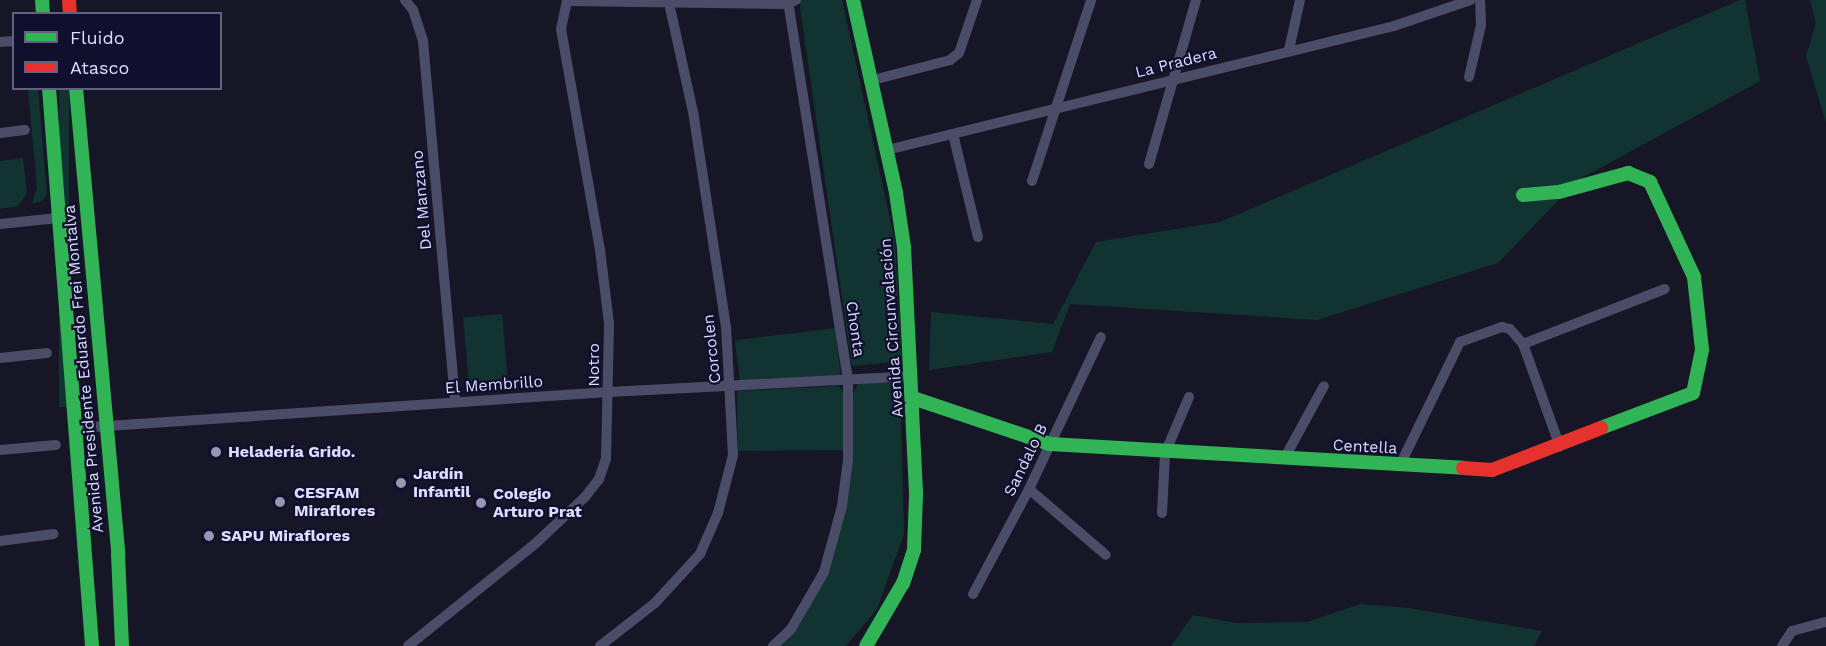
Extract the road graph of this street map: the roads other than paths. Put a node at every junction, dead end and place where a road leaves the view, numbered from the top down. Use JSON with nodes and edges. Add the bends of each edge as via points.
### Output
{"nodes":[{"id":1,"x":405,"y":0,"type":"edge"},
{"id":2,"x":853,"y":0,"type":"edge"},
{"id":3,"x":977,"y":0,"type":"edge"},
{"id":4,"x":1091,"y":0,"type":"edge"},
{"id":5,"x":1196,"y":0,"type":"edge"},
{"id":6,"x":1300,"y":0,"type":"edge"},
{"id":7,"x":1471,"y":0,"type":"edge"},
{"id":8,"x":1480,"y":0,"type":"edge"},
{"id":9,"x":567,"y":1,"type":"edge"},
{"id":10,"x":684,"y":1,"type":"edge"},
{"id":11,"x":791,"y":1,"type":"edge"},
{"id":12,"x":669,"y":3,"type":"junction"},
{"id":13,"x":1289,"y":50,"type":"junction"},
{"id":14,"x":1469,"y":77,"type":"dead end"},
{"id":15,"x":1173,"y":79,"type":"junction"},
{"id":16,"x":869,"y":81,"type":"junction"},
{"id":17,"x":48,"y":90,"type":"edge"},
{"id":18,"x":76,"y":90,"type":"edge"},
{"id":19,"x":1057,"y":109,"type":"junction"},
{"id":20,"x":26,"y":130,"type":"dead end"},
{"id":21,"x":0,"y":133,"type":"edge"},
{"id":22,"x":953,"y":134,"type":"junction"},
{"id":23,"x":887,"y":150,"type":"junction"},
{"id":24,"x":1149,"y":164,"type":"dead end"},
{"id":25,"x":1032,"y":181,"type":"dead end"},
{"id":26,"x":1523,"y":195,"type":"dead end"},
{"id":27,"x":58,"y":218,"type":"junction"},
{"id":28,"x":0,"y":224,"type":"edge"},
{"id":29,"x":978,"y":237,"type":"dead end"},
{"id":30,"x":1665,"y":289,"type":"dead end"},
{"id":31,"x":1101,"y":337,"type":"dead end"},
{"id":32,"x":1523,"y":344,"type":"junction"},
{"id":33,"x":47,"y":353,"type":"dead end"},
{"id":34,"x":0,"y":358,"type":"edge"},
{"id":35,"x":912,"y":376,"type":"junction"},
{"id":36,"x":848,"y":380,"type":"junction"},
{"id":37,"x":732,"y":384,"type":"junction"},
{"id":38,"x":1324,"y":386,"type":"dead end"},
{"id":39,"x":609,"y":392,"type":"junction"},
{"id":40,"x":913,"y":398,"type":"junction"},
{"id":41,"x":1189,"y":398,"type":"dead end"},
{"id":42,"x":454,"y":402,"type":"junction"},
{"id":43,"x":107,"y":425,"type":"junction"},
{"id":44,"x":78,"y":428,"type":"junction"},
{"id":45,"x":1050,"y":444,"type":"junction"},
{"id":46,"x":56,"y":445,"type":"dead end"},
{"id":47,"x":1560,"y":447,"type":"junction"},
{"id":48,"x":0,"y":450,"type":"edge"},
{"id":49,"x":1165,"y":453,"type":"junction"},
{"id":50,"x":1284,"y":459,"type":"junction"},
{"id":51,"x":1400,"y":465,"type":"junction"},
{"id":52,"x":1029,"y":489,"type":"junction"},
{"id":53,"x":1162,"y":513,"type":"dead end"},
{"id":54,"x":54,"y":534,"type":"dead end"},
{"id":55,"x":0,"y":541,"type":"edge"},
{"id":56,"x":1106,"y":555,"type":"dead end"},
{"id":57,"x":972,"y":594,"type":"dead end"},
{"id":58,"x":1826,"y":622,"type":"edge"},
{"id":59,"x":92,"y":646,"type":"edge"},
{"id":60,"x":122,"y":646,"type":"edge"},
{"id":61,"x":408,"y":646,"type":"edge"},
{"id":62,"x":600,"y":646,"type":"edge"},
{"id":63,"x":773,"y":646,"type":"edge"},
{"id":64,"x":866,"y":646,"type":"edge"},
{"id":65,"x":1782,"y":646,"type":"edge"}],
"edges":[{"from":1,"to":42,"type":"street","name":"Del Manzano","via":[[413,10],[423,41]]},
{"from":2,"to":16,"type":"street","name":"Avenida Circunvalación"},
{"from":3,"to":16,"type":"street","via":[[965,43],[950,60]]},
{"from":4,"to":19,"type":"street"},
{"from":5,"to":15,"type":"street"},
{"from":6,"to":13,"type":"street"},
{"from":7,"to":13,"type":"street","name":"La Pradera","via":[[1394,26]]},
{"from":8,"to":14,"type":"street","via":[[1481,25]]},
{"from":9,"to":12,"type":"street"},
{"from":9,"to":39,"type":"street","name":"Notro","via":[[561,29],[600,250],[609,323]]},
{"from":10,"to":11,"type":"street"},
{"from":10,"to":12,"type":"street"},
{"from":11,"to":36,"type":"street","name":"Chonta"},
{"from":12,"to":37,"type":"street","name":"Corcolen","via":[[693,112]]},
{"from":13,"to":15,"type":"street","name":"La Pradera"},
{"from":15,"to":19,"type":"street","name":"La Pradera"},
{"from":15,"to":24,"type":"street"},
{"from":16,"to":23,"type":"street","name":"Avenida Circunvalación"},
{"from":17,"to":27,"type":"street","name":"Avenida Presidente Eduardo Frei Montalva"},
{"from":18,"to":43,"type":"street","name":"Avenida Presidente Eduardo Frei Montalva"},
{"from":19,"to":22,"type":"street","name":"La Pradera"},
{"from":19,"to":25,"type":"street"},
{"from":20,"to":21,"type":"street"},
{"from":22,"to":23,"type":"street","name":"La Pradera"},
{"from":22,"to":29,"type":"street"},
{"from":23,"to":35,"type":"street","name":"Avenida Circunvalación","via":[[904,247]]},
{"from":26,"to":47,"type":"street","name":"Centella","via":[[1559,192],[1628,173],[1650,182],[1694,278],[1702,350],[1693,393]]},
{"from":27,"to":28,"type":"street"},
{"from":27,"to":44,"type":"street","name":"Avenida Presidente Eduardo Frei Montalva"},
{"from":30,"to":32,"type":"street"},
{"from":31,"to":45,"type":"street","name":"Sandalo B"},
{"from":32,"to":47,"type":"street"},
{"from":32,"to":51,"type":"street","via":[[1510,329],[1502,327],[1460,342]]},
{"from":33,"to":34,"type":"street"},
{"from":35,"to":36,"type":"street","name":"El Membrillo"},
{"from":35,"to":40,"type":"street","name":"Avenida Circunvalación"},
{"from":36,"to":37,"type":"street","name":"El Membrillo"},
{"from":36,"to":63,"type":"street","name":"Chonta","via":[[848,475],[824,572],[790,628]]},
{"from":37,"to":39,"type":"street","name":"El Membrillo"},
{"from":37,"to":62,"type":"street","name":"Corcolen","via":[[731,471],[700,554],[655,603]]},
{"from":38,"to":50,"type":"street"},
{"from":39,"to":42,"type":"street","name":"El Membrillo"},
{"from":39,"to":61,"type":"street","name":"Notro","via":[[606,459],[599,479],[585,497],[536,543]]},
{"from":40,"to":45,"type":"street","name":"Centella"},
{"from":40,"to":64,"type":"street","name":"Avenida Circunvalación","via":[[914,550],[903,583]]},
{"from":41,"to":49,"type":"street"},
{"from":42,"to":43,"type":"street","name":"El Membrillo"},
{"from":43,"to":44,"type":"street","name":"El Membrillo"},
{"from":43,"to":60,"type":"street","name":"Avenida Presidente Eduardo Frei Montalva"},
{"from":44,"to":59,"type":"street","name":"Avenida Presidente Eduardo Frei Montalva"},
{"from":45,"to":49,"type":"street","name":"Centella"},
{"from":45,"to":52,"type":"street","name":"Sandalo B"},
{"from":46,"to":48,"type":"street"},
{"from":47,"to":51,"type":"street","name":"Centella","via":[[1492,470]]},
{"from":49,"to":50,"type":"street","name":"Centella"},
{"from":49,"to":53,"type":"street"},
{"from":50,"to":51,"type":"street","name":"Centella"},
{"from":52,"to":56,"type":"street"},
{"from":52,"to":57,"type":"street","name":"Sandalo B"},
{"from":54,"to":55,"type":"street"},
{"from":58,"to":65,"type":"street","via":[[1792,631]]}]}
